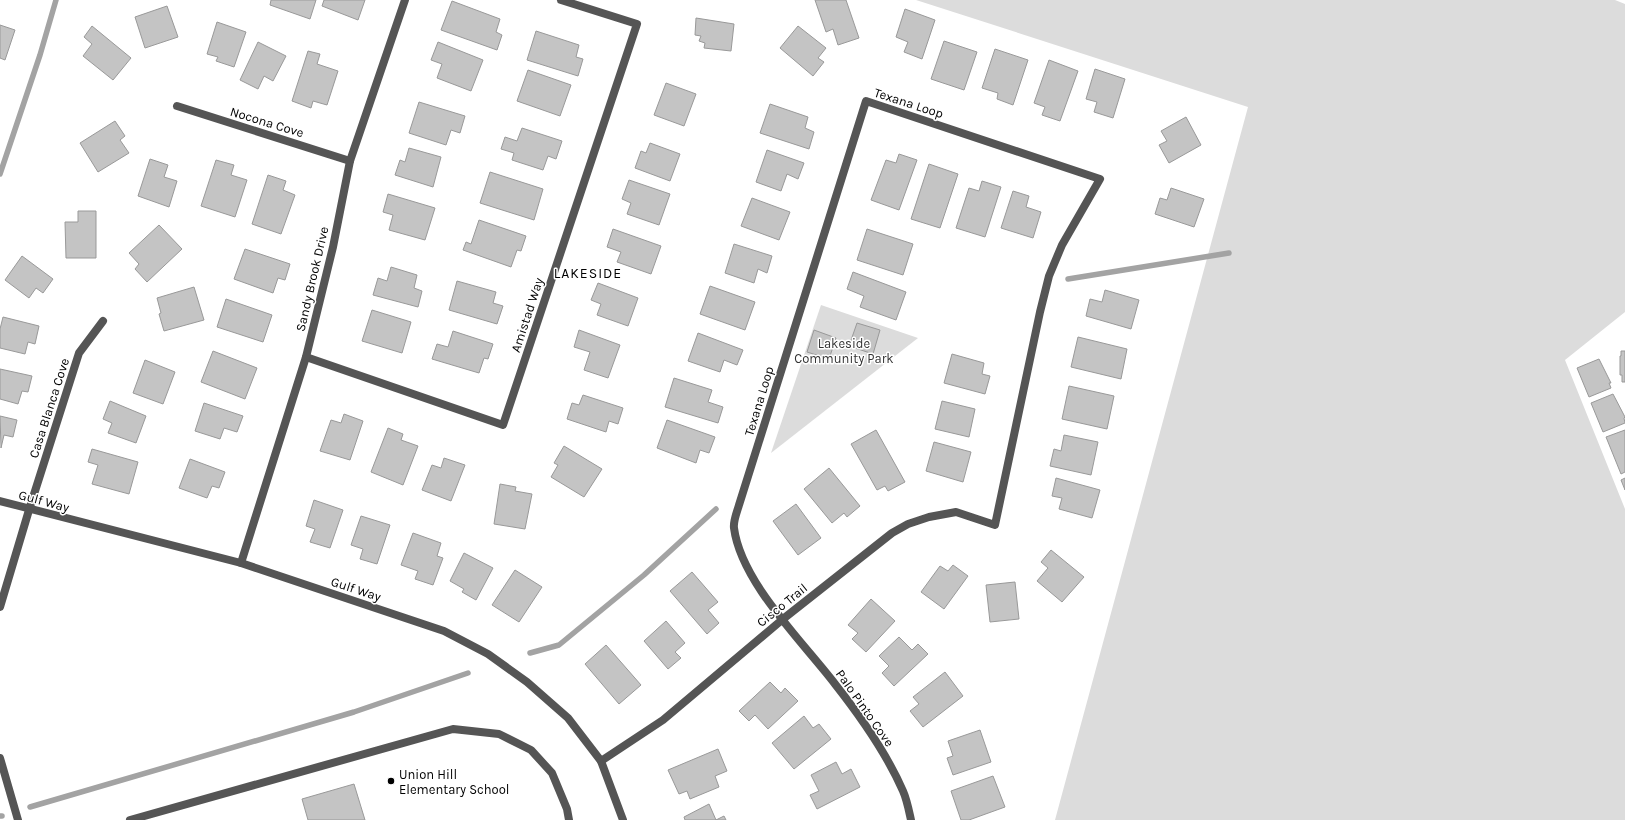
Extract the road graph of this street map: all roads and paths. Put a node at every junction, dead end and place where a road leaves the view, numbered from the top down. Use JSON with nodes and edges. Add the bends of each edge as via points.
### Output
{"nodes":[{"id":1,"x":405,"y":0,"type":"edge"},
{"id":2,"x":560,"y":0,"type":"edge"},
{"id":3,"x":176,"y":106,"type":"dead end"},
{"id":4,"x":350,"y":161,"type":"junction"},
{"id":5,"x":103,"y":321,"type":"dead end"},
{"id":6,"x":306,"y":357,"type":"junction"},
{"id":7,"x":0,"y":501,"type":"edge"},
{"id":8,"x":29,"y":510,"type":"junction"},
{"id":9,"x":995,"y":525,"type":"joint"},
{"id":10,"x":241,"y":563,"type":"junction"},
{"id":11,"x":0,"y":607,"type":"edge"},
{"id":12,"x":783,"y":619,"type":"junction"},
{"id":13,"x":0,"y":758,"type":"edge"},
{"id":14,"x":601,"y":761,"type":"junction"},
{"id":15,"x":18,"y":820,"type":"edge"},
{"id":16,"x":130,"y":820,"type":"edge"},
{"id":17,"x":569,"y":820,"type":"edge"},
{"id":18,"x":623,"y":820,"type":"edge"},
{"id":19,"x":911,"y":820,"type":"edge"}],
"edges":[{"from":1,"to":4,"type":"street","name":"Sandy Brook Drive"},
{"from":2,"to":6,"type":"street","name":"Amistad Way","via":[[637,24],[503,425]]},
{"from":3,"to":4,"type":"street","name":"Nocona Cove"},
{"from":4,"to":6,"type":"street","name":"Sandy Brook Drive","via":[[334,247]]},
{"from":5,"to":8,"type":"street","name":"Casa Blanca Cove","via":[[79,353]]},
{"from":6,"to":10,"type":"street","name":"Sandy Brook Drive"},
{"from":7,"to":8,"type":"street","name":"Gulf Way"},
{"from":8,"to":10,"type":"street","name":"Gulf Way"},
{"from":8,"to":11,"type":"street","name":"Casa Blanca Cove"},
{"from":9,"to":12,"type":"street","name":"Cisco Trail","via":[[956,512],[908,524],[876,544]]},
{"from":9,"to":12,"type":"street","name":"Texana Loop","via":[[1049,276],[1062,244],[1100,178],[866,101],[738,505],[734,527],[752,579]]},
{"from":10,"to":14,"type":"street","name":"Gulf Way","via":[[444,631],[488,654],[527,682],[568,718]]},
{"from":12,"to":14,"type":"street","name":"Cisco Trail","via":[[663,720]]},
{"from":12,"to":19,"type":"street","name":"Palo Pinto Cove","via":[[836,684],[877,742],[904,792]]},
{"from":13,"to":15,"type":"street"},
{"from":14,"to":18,"type":"street","name":"Gulf Way"},
{"from":16,"to":17,"type":"street","via":[[453,729],[499,734],[531,750],[552,773]]}]}
